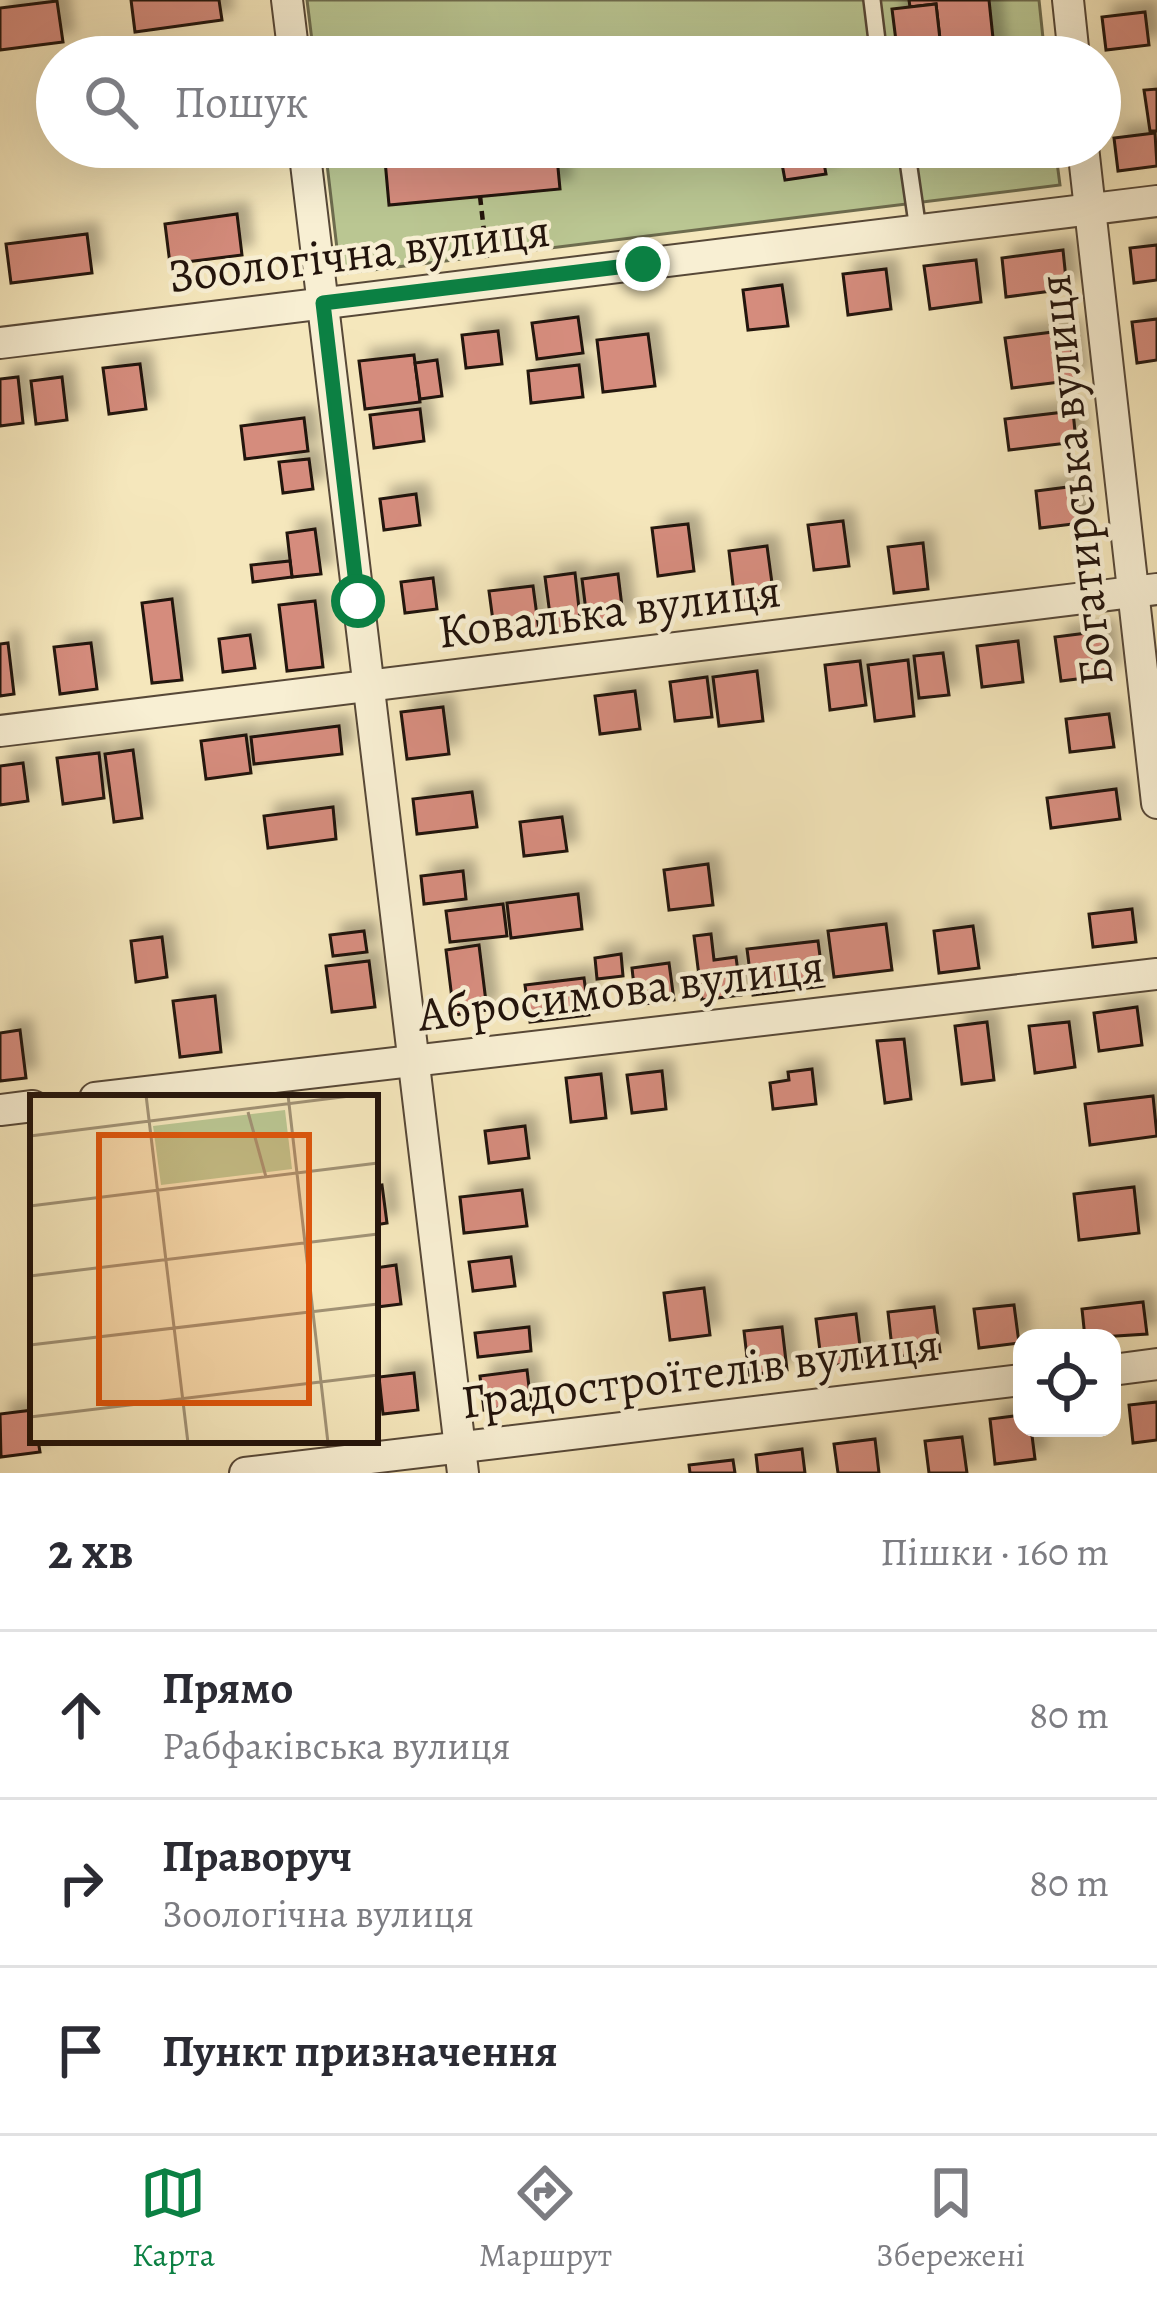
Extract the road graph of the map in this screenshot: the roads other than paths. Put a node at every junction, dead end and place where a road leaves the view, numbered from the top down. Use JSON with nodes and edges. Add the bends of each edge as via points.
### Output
{"nodes":[{"id":1,"x":287,"y":0,"type":"edge"},
{"id":2,"x":872,"y":0,"type":"edge"},
{"id":3,"x":1068,"y":0,"type":"edge"},
{"id":4,"x":291,"y":36,"type":"edge"},
{"id":5,"x":876,"y":36,"type":"edge"},
{"id":6,"x":1072,"y":36,"type":"edge"},
{"id":7,"x":307,"y":168,"type":"edge"},
{"id":8,"x":909,"y":168,"type":"edge"},
{"id":9,"x":1085,"y":168,"type":"edge"},
{"id":10,"x":1157,"y":201,"type":"edge"},
{"id":11,"x":1090,"y":210,"type":"junction"},
{"id":12,"x":918,"y":230,"type":"junction"},
{"id":13,"x":323,"y":303,"type":"junction"},
{"id":14,"x":0,"y":343,"type":"edge"},
{"id":15,"x":1145,"y":591,"type":"edge"},
{"id":16,"x":369,"y":686,"type":"junction"},
{"id":17,"x":0,"y":731,"type":"edge"},
{"id":18,"x":1157,"y":803,"type":"edge"},
{"id":19,"x":1157,"y":974,"type":"edge"},
{"id":20,"x":413,"y":1059,"type":"junction"},
{"id":21,"x":119,"y":1095,"type":"edge"},
{"id":22,"x":30,"y":1106,"type":"edge"},
{"id":23,"x":0,"y":1110,"type":"edge"},
{"id":24,"x":1157,"y":1364,"type":"edge"},
{"id":25,"x":1121,"y":1369,"type":"edge"},
{"id":26,"x":1013,"y":1381,"type":"edge"},
{"id":27,"x":461,"y":1460,"type":"edge"},
{"id":28,"x":245,"y":1473,"type":"edge"}],
"edges":[{"from":1,"to":4,"type":"street"},
{"from":2,"to":5,"type":"lane"},
{"from":3,"to":6,"type":"street"},
{"from":7,"to":13,"type":"street"},
{"from":8,"to":12,"type":"lane"},
{"from":9,"to":11,"type":"street","name":"Богатирська вулиця"},
{"from":10,"to":11,"type":"street","name":"Зоологічна вулиця"},
{"from":11,"to":12,"type":"street","name":"Зоологічна вулиця"},
{"from":11,"to":15,"type":"street","name":"Богатирська вулиця"},
{"from":12,"to":13,"type":"street","name":"Зоологічна вулиця"},
{"from":13,"to":14,"type":"street","name":"Зоологічна вулиця"},
{"from":13,"to":16,"type":"street"},
{"from":15,"to":16,"type":"street","name":"Ковалька вулиця"},
{"from":15,"to":18,"type":"street","name":"Богатирська вулиця"},
{"from":16,"to":17,"type":"street","name":"Ковалька вулиця"},
{"from":16,"to":20,"type":"street"},
{"from":19,"to":20,"type":"street","name":"Абросимова вулиця"},
{"from":20,"to":21,"type":"street","name":"Абросимова вулиця"},
{"from":20,"to":27,"type":"street"},
{"from":22,"to":23,"type":"street"},
{"from":24,"to":25,"type":"street"},
{"from":26,"to":27,"type":"street","name":"Градостроїтелiв вулиця"},
{"from":27,"to":28,"type":"street","name":"Градостроїтелiв вулиця"}]}
